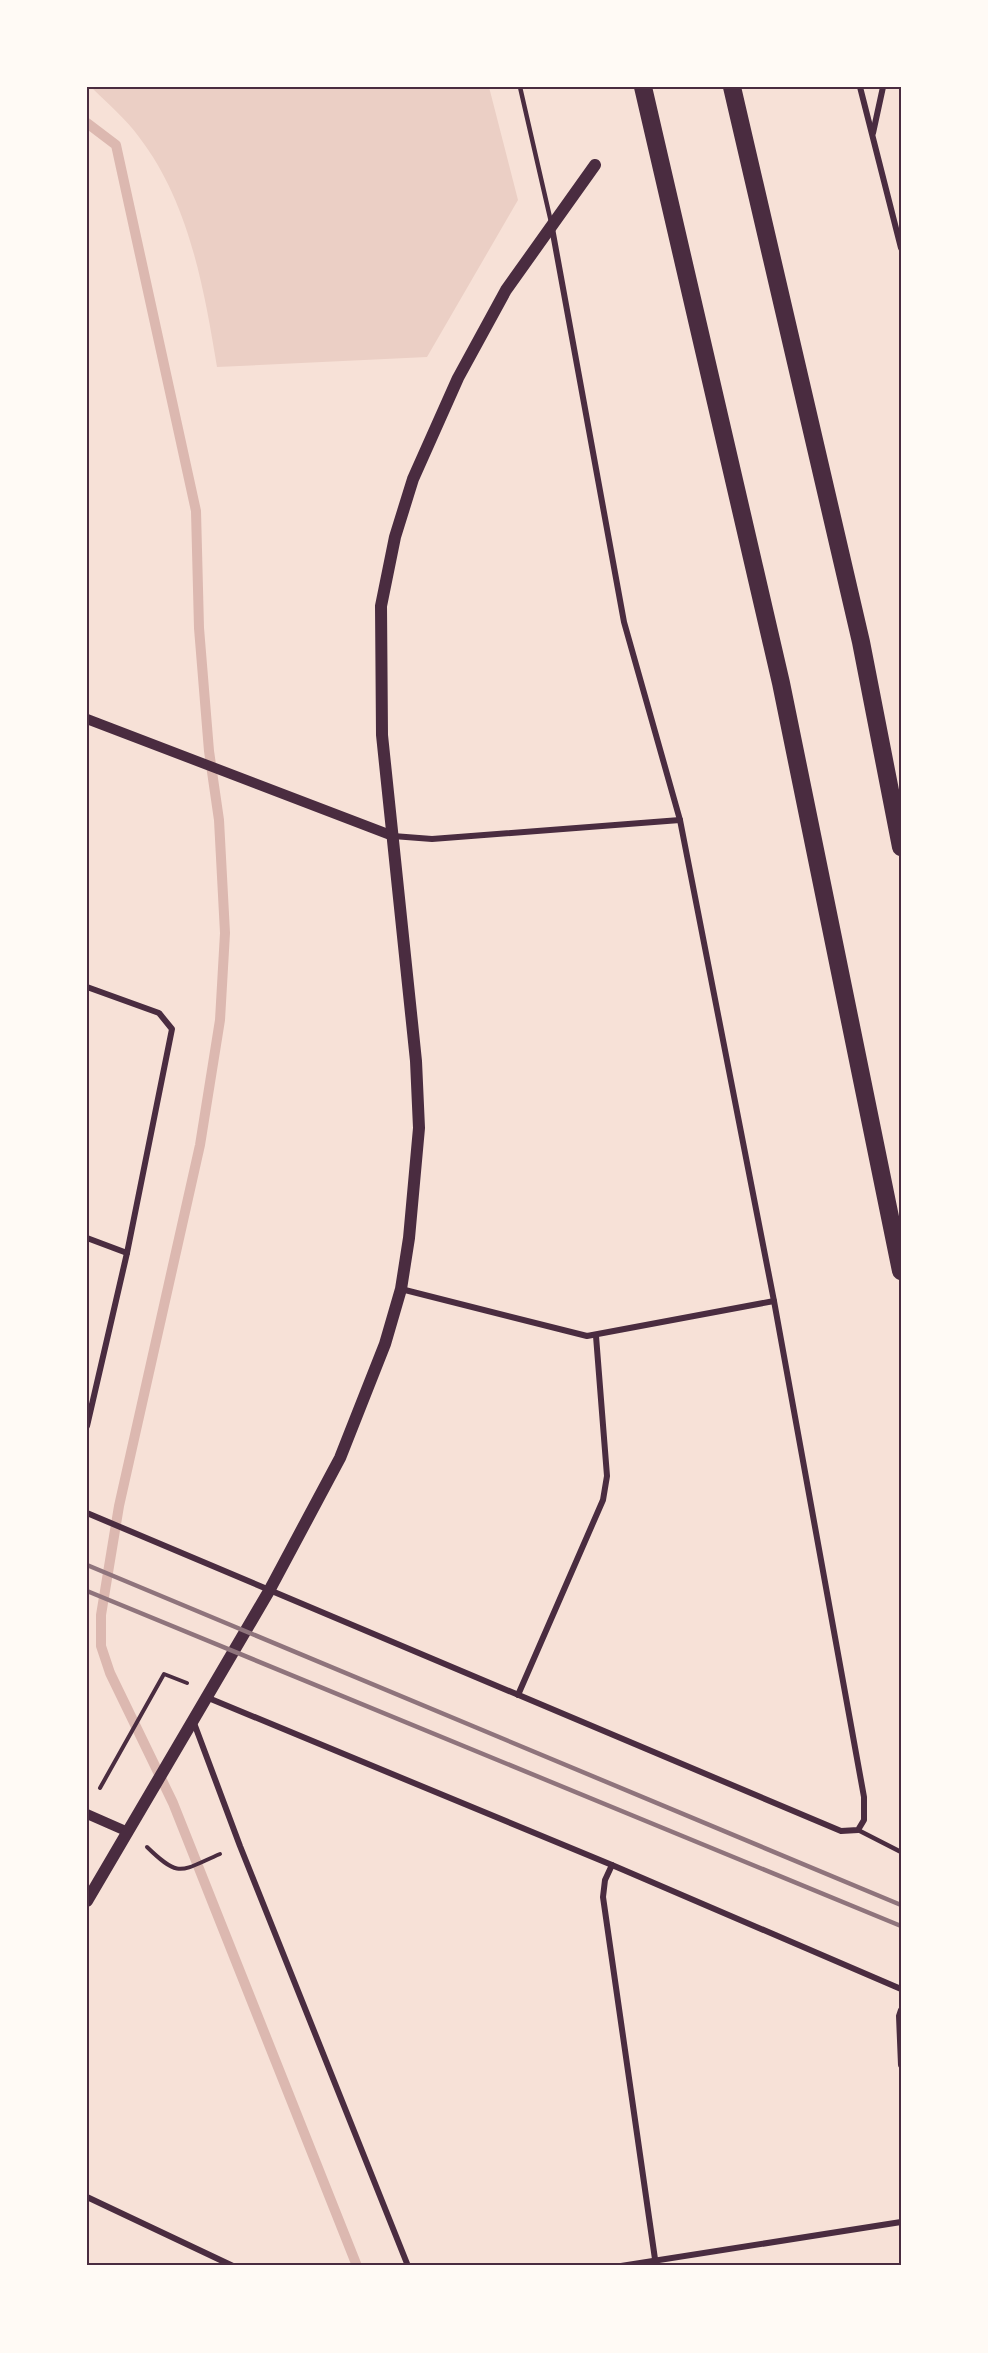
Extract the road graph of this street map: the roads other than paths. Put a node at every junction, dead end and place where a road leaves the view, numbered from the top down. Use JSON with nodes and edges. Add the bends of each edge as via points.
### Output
{"nodes":[{"id":1,"x":520,"y":87,"type":"edge"},
{"id":2,"x":643,"y":87,"type":"edge"},
{"id":3,"x":732,"y":87,"type":"edge"},
{"id":4,"x":860,"y":87,"type":"edge"},
{"id":5,"x":883,"y":87,"type":"edge"},
{"id":6,"x":872,"y":136,"type":"junction"},
{"id":7,"x":595,"y":165,"type":"dead end"},
{"id":8,"x":552,"y":225,"type":"junction"},
{"id":9,"x":901,"y":248,"type":"edge"},
{"id":10,"x":87,"y":719,"type":"edge"},
{"id":11,"x":680,"y":820,"type":"junction"},
{"id":12,"x":393,"y":836,"type":"junction"},
{"id":13,"x":901,"y":847,"type":"edge"},
{"id":14,"x":87,"y":987,"type":"edge"},
{"id":15,"x":87,"y":1238,"type":"edge"},
{"id":16,"x":127,"y":1253,"type":"junction"},
{"id":17,"x":901,"y":1271,"type":"edge"},
{"id":18,"x":401,"y":1289,"type":"junction"},
{"id":19,"x":774,"y":1301,"type":"junction"},
{"id":20,"x":596,"y":1336,"type":"junction"},
{"id":21,"x":87,"y":1426,"type":"edge"},
{"id":22,"x":90,"y":1514,"type":"edge"},
{"id":23,"x":269,"y":1591,"type":"junction"},
{"id":24,"x":518,"y":1695,"type":"junction"},
{"id":25,"x":206,"y":1697,"type":"junction"},
{"id":26,"x":192,"y":1719,"type":"junction"},
{"id":27,"x":87,"y":1814,"type":"edge"},
{"id":28,"x":858,"y":1830,"type":"junction"},
{"id":29,"x":128,"y":1832,"type":"junction"},
{"id":30,"x":901,"y":1852,"type":"edge"},
{"id":31,"x":612,"y":1865,"type":"junction"},
{"id":32,"x":87,"y":1901,"type":"edge"},
{"id":33,"x":901,"y":1989,"type":"edge"},
{"id":34,"x":901,"y":2010,"type":"edge"},
{"id":35,"x":901,"y":2065,"type":"edge"},
{"id":36,"x":87,"y":2197,"type":"edge"},
{"id":37,"x":901,"y":2222,"type":"edge"},
{"id":38,"x":656,"y":2263,"type":"edge"},
{"id":39,"x":233,"y":2266,"type":"edge"},
{"id":40,"x":408,"y":2266,"type":"edge"},
{"id":41,"x":621,"y":2266,"type":"edge"}],
"edges":[{"from":1,"to":8,"type":"lane"},
{"from":2,"to":17,"type":"highway","via":[[781,683]]},
{"from":3,"to":13,"type":"highway","via":[[861,642]]},
{"from":4,"to":6,"type":"street"},
{"from":5,"to":6,"type":"street"},
{"from":6,"to":9,"type":"street"},
{"from":7,"to":8,"type":"main road"},
{"from":8,"to":11,"type":"street","via":[[624,622]]},
{"from":8,"to":12,"type":"main road","via":[[506,290],[458,378],[413,479],[394,537],[381,606],[379,664]]},
{"from":10,"to":12,"type":"street"},
{"from":11,"to":12,"type":"street","via":[[432,839]]},
{"from":11,"to":19,"type":"street"},
{"from":12,"to":18,"type":"main road","via":[[419,1128]]},
{"from":14,"to":16,"type":"street","via":[[159,1013],[172,1029]]},
{"from":15,"to":16,"type":"street"},
{"from":16,"to":21,"type":"street"},
{"from":18,"to":20,"type":"street"},
{"from":18,"to":23,"type":"main road","via":[[367,1394],[340,1458]]},
{"from":19,"to":20,"type":"street"},
{"from":19,"to":28,"type":"street","via":[[864,1797],[864,1820]]},
{"from":20,"to":24,"type":"street","via":[[607,1476],[603,1500]]},
{"from":22,"to":23,"type":"street"},
{"from":23,"to":24,"type":"street"},
{"from":23,"to":25,"type":"main road"},
{"from":24,"to":28,"type":"street","via":[[841,1831]]},
{"from":25,"to":26,"type":"main road"},
{"from":25,"to":31,"type":"street"},
{"from":26,"to":29,"type":"main road"},
{"from":26,"to":40,"type":"street"},
{"from":27,"to":29,"type":"street"},
{"from":28,"to":30,"type":"lane"},
{"from":29,"to":32,"type":"main road"},
{"from":31,"to":33,"type":"street"},
{"from":31,"to":38,"type":"street","via":[[603,1897]]},
{"from":34,"to":35,"type":"street"},
{"from":36,"to":39,"type":"street"},
{"from":37,"to":38,"type":"street"},
{"from":38,"to":41,"type":"street"}]}
